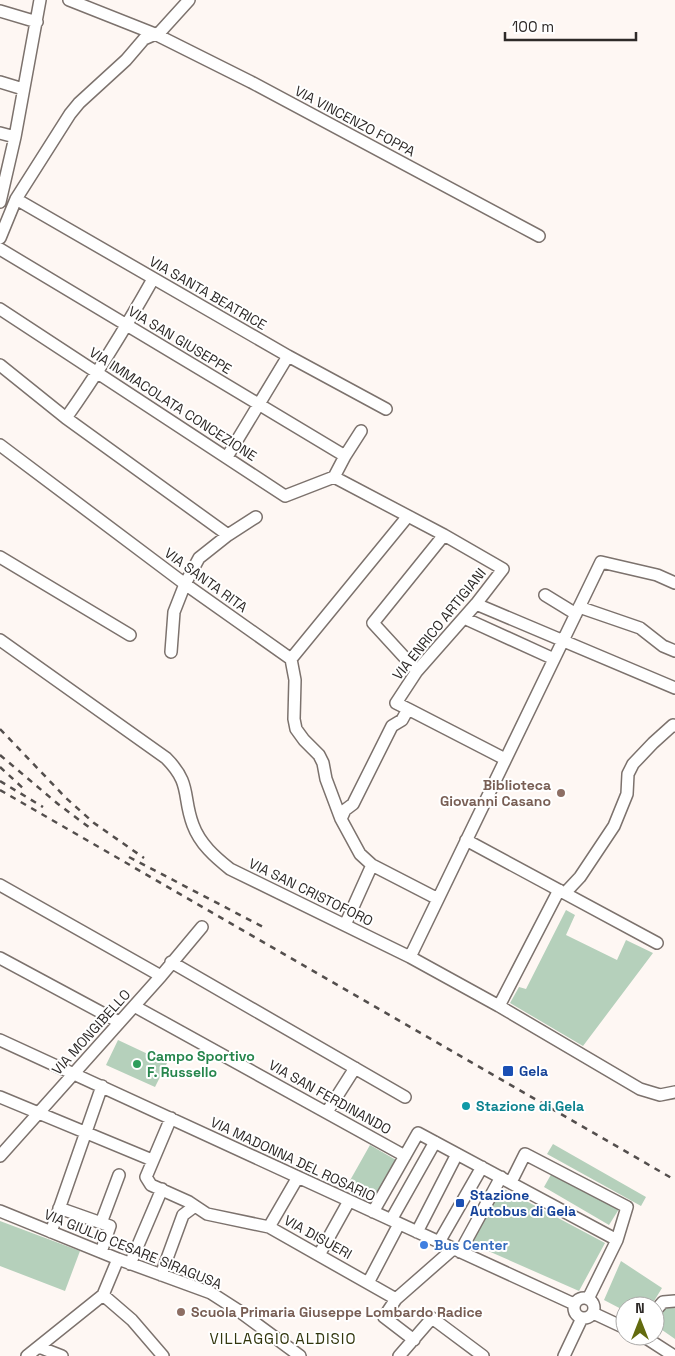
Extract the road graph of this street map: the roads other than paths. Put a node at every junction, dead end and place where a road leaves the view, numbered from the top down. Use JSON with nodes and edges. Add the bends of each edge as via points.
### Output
{"nodes":[{"id":1,"x":40,"y":0,"type":"edge"},
{"id":2,"x":68,"y":0,"type":"edge"},
{"id":3,"x":189,"y":0,"type":"edge"},
{"id":4,"x":0,"y":11,"type":"edge"},
{"id":5,"x":37,"y":22,"type":"junction"},
{"id":6,"x":155,"y":34,"type":"junction"},
{"id":7,"x":0,"y":82,"type":"edge"},
{"id":8,"x":23,"y":89,"type":"junction"},
{"id":9,"x":0,"y":133,"type":"edge"},
{"id":10,"x":15,"y":137,"type":"junction"},
{"id":11,"x":1,"y":197,"type":"edge"},
{"id":12,"x":16,"y":199,"type":"junction"},
{"id":13,"x":539,"y":236,"type":"dead end"},
{"id":14,"x":0,"y":238,"type":"edge"},
{"id":15,"x":0,"y":249,"type":"edge"},
{"id":16,"x":153,"y":279,"type":"junction"},
{"id":17,"x":0,"y":308,"type":"edge"},
{"id":18,"x":127,"y":326,"type":"junction"},
{"id":19,"x":288,"y":356,"type":"junction"},
{"id":20,"x":0,"y":365,"type":"edge"},
{"id":21,"x":97,"y":373,"type":"junction"},
{"id":22,"x":259,"y":404,"type":"junction"},
{"id":23,"x":386,"y":409,"type":"dead end"},
{"id":24,"x":66,"y":418,"type":"junction"},
{"id":25,"x":361,"y":432,"type":"dead end"},
{"id":26,"x":0,"y":445,"type":"edge"},
{"id":27,"x":345,"y":456,"type":"junction"},
{"id":28,"x":227,"y":457,"type":"junction"},
{"id":29,"x":334,"y":477,"type":"junction"},
{"id":30,"x":408,"y":516,"type":"junction"},
{"id":31,"x":256,"y":517,"type":"dead end"},
{"id":32,"x":228,"y":535,"type":"junction"},
{"id":33,"x":444,"y":535,"type":"junction"},
{"id":34,"x":0,"y":557,"type":"edge"},
{"id":35,"x":675,"y":583,"type":"edge"},
{"id":36,"x":185,"y":584,"type":"junction"},
{"id":37,"x":545,"y":595,"type":"dead end"},
{"id":38,"x":476,"y":604,"type":"junction"},
{"id":39,"x":577,"y":610,"type":"junction"},
{"id":40,"x":464,"y":618,"type":"junction"},
{"id":41,"x":130,"y":635,"type":"dead end"},
{"id":42,"x":0,"y":640,"type":"edge"},
{"id":43,"x":563,"y":641,"type":"junction"},
{"id":44,"x":675,"y":651,"type":"edge"},
{"id":45,"x":171,"y":652,"type":"dead end"},
{"id":46,"x":291,"y":659,"type":"junction"},
{"id":47,"x":554,"y":659,"type":"junction"},
{"id":48,"x":417,"y":671,"type":"junction"},
{"id":49,"x":675,"y":688,"type":"edge"},
{"id":50,"x":408,"y":710,"type":"junction"},
{"id":51,"x":674,"y":726,"type":"edge"},
{"id":52,"x":505,"y":759,"type":"junction"},
{"id":53,"x":340,"y":818,"type":"junction"},
{"id":54,"x":466,"y":840,"type":"junction"},
{"id":55,"x":372,"y":865,"type":"junction"},
{"id":56,"x":0,"y":885,"type":"edge"},
{"id":57,"x":562,"y":892,"type":"junction"},
{"id":58,"x":438,"y":899,"type":"junction"},
{"id":59,"x":345,"y":925,"type":"junction"},
{"id":60,"x":202,"y":927,"type":"dead end"},
{"id":61,"x":657,"y":943,"type":"dead end"},
{"id":62,"x":410,"y":957,"type":"junction"},
{"id":63,"x":0,"y":958,"type":"edge"},
{"id":64,"x":171,"y":962,"type":"junction"},
{"id":65,"x":161,"y":976,"type":"junction"},
{"id":66,"x":134,"y":1006,"type":"junction"},
{"id":67,"x":499,"y":1006,"type":"junction"},
{"id":68,"x":119,"y":1022,"type":"junction"},
{"id":69,"x":0,"y":1040,"type":"edge"},
{"id":70,"x":355,"y":1068,"type":"junction"},
{"id":71,"x":74,"y":1074,"type":"junction"},
{"id":72,"x":102,"y":1086,"type":"junction"},
{"id":73,"x":675,"y":1092,"type":"edge"},
{"id":74,"x":0,"y":1097,"type":"edge"},
{"id":75,"x":406,"y":1097,"type":"dead end"},
{"id":76,"x":327,"y":1112,"type":"junction"},
{"id":77,"x":38,"y":1113,"type":"junction"},
{"id":78,"x":171,"y":1118,"type":"junction"},
{"id":79,"x":86,"y":1133,"type":"junction"},
{"id":80,"x":435,"y":1142,"type":"junction"},
{"id":81,"x":458,"y":1154,"type":"junction"},
{"id":82,"x":0,"y":1156,"type":"edge"},
{"id":83,"x":405,"y":1156,"type":"junction"},
{"id":84,"x":152,"y":1160,"type":"junction"},
{"id":85,"x":482,"y":1166,"type":"junction"},
{"id":86,"x":119,"y":1175,"type":"dead end"},
{"id":87,"x":298,"y":1177,"type":"junction"},
{"id":88,"x":506,"y":1180,"type":"junction"},
{"id":89,"x":162,"y":1189,"type":"junction"},
{"id":90,"x":349,"y":1201,"type":"junction"},
{"id":91,"x":195,"y":1206,"type":"junction"},
{"id":92,"x":60,"y":1208,"type":"junction"},
{"id":93,"x":0,"y":1211,"type":"edge"},
{"id":94,"x":373,"y":1212,"type":"junction"},
{"id":95,"x":395,"y":1222,"type":"junction"},
{"id":96,"x":101,"y":1223,"type":"junction"},
{"id":97,"x":269,"y":1227,"type":"junction"},
{"id":98,"x":51,"y":1232,"type":"junction"},
{"id":99,"x":417,"y":1232,"type":"junction"},
{"id":100,"x":616,"y":1240,"type":"junction"},
{"id":101,"x":439,"y":1242,"type":"junction"},
{"id":102,"x":456,"y":1250,"type":"junction"},
{"id":103,"x":101,"y":1252,"type":"junction"},
{"id":104,"x":319,"y":1255,"type":"junction"},
{"id":105,"x":118,"y":1259,"type":"junction"},
{"id":106,"x":130,"y":1264,"type":"junction"},
{"id":107,"x":161,"y":1275,"type":"junction"},
{"id":108,"x":368,"y":1283,"type":"junction"},
{"id":109,"x":103,"y":1295,"type":"junction"},
{"id":110,"x":396,"y":1298,"type":"junction"},
{"id":111,"x":588,"y":1299,"type":"junction"},
{"id":112,"x":574,"y":1304,"type":"junction"},
{"id":113,"x":587,"y":1316,"type":"junction"},
{"id":114,"x":615,"y":1325,"type":"edge"},
{"id":115,"x":414,"y":1340,"type":"junction"},
{"id":116,"x":658,"y":1346,"type":"edge"},
{"id":117,"x":39,"y":1347,"type":"junction"},
{"id":118,"x":27,"y":1356,"type":"edge"},
{"id":119,"x":62,"y":1356,"type":"edge"},
{"id":120,"x":163,"y":1356,"type":"edge"},
{"id":121,"x":300,"y":1356,"type":"edge"},
{"id":122,"x":399,"y":1356,"type":"edge"},
{"id":123,"x":483,"y":1356,"type":"edge"},
{"id":124,"x":564,"y":1356,"type":"edge"},
{"id":125,"x":674,"y":1356,"type":"edge"}],
"edges":[{"from":1,"to":5,"type":"street"},
{"from":2,"to":6,"type":"street","name":"VIA VINCENZO FOPPA"},
{"from":3,"to":6,"type":"street"},
{"from":4,"to":5,"type":"street"},
{"from":5,"to":8,"type":"street"},
{"from":6,"to":12,"type":"street","via":[[144,40],[75,108]]},
{"from":6,"to":13,"type":"street","name":"VIA VINCENZO FOPPA"},
{"from":7,"to":8,"type":"street"},
{"from":8,"to":10,"type":"street"},
{"from":9,"to":10,"type":"street"},
{"from":10,"to":11,"type":"street"},
{"from":12,"to":14,"type":"street"},
{"from":12,"to":16,"type":"street","name":"VIA SANTA BEATRICE"},
{"from":15,"to":18,"type":"street","name":"VIA SAN GIUSEPPE"},
{"from":16,"to":18,"type":"street"},
{"from":16,"to":19,"type":"street","name":"VIA SANTA BEATRICE"},
{"from":17,"to":21,"type":"street","name":"VIA IMMACOLATA CONCEZIONE"},
{"from":18,"to":21,"type":"street"},
{"from":18,"to":22,"type":"street","name":"VIA SAN GIUSEPPE"},
{"from":19,"to":22,"type":"street"},
{"from":19,"to":23,"type":"street","name":"VIA SANTA BEATRICE"},
{"from":20,"to":24,"type":"street"},
{"from":21,"to":24,"type":"street"},
{"from":21,"to":28,"type":"street","name":"VIA IMMACOLATA CONCEZIONE"},
{"from":22,"to":27,"type":"street","name":"VIA SAN GIUSEPPE"},
{"from":22,"to":28,"type":"street"},
{"from":24,"to":32,"type":"street"},
{"from":25,"to":27,"type":"street"},
{"from":26,"to":36,"type":"street","name":"VIA SANTA RITA"},
{"from":27,"to":29,"type":"street"},
{"from":28,"to":29,"type":"street","name":"VIA IMMACOLATA CONCEZIONE","via":[[285,496]]},
{"from":29,"to":30,"type":"street"},
{"from":30,"to":33,"type":"street"},
{"from":30,"to":46,"type":"street"},
{"from":31,"to":32,"type":"street"},
{"from":32,"to":36,"type":"street","via":[[199,558]]},
{"from":33,"to":38,"type":"street","name":"VIA ENRICO ARTIGIANI","via":[[503,569]]},
{"from":33,"to":48,"type":"street","via":[[373,623]]},
{"from":34,"to":41,"type":"street"},
{"from":35,"to":39,"type":"street","via":[[657,575],[601,562]]},
{"from":36,"to":45,"type":"street","via":[[174,612]]},
{"from":36,"to":46,"type":"street","name":"VIA SANTA RITA"},
{"from":37,"to":39,"type":"street"},
{"from":38,"to":40,"type":"street","name":"VIA ENRICO ARTIGIANI"},
{"from":38,"to":43,"type":"street"},
{"from":39,"to":43,"type":"street"},
{"from":39,"to":44,"type":"street","via":[[640,628]]},
{"from":40,"to":47,"type":"street"},
{"from":40,"to":48,"type":"street","name":"VIA ENRICO ARTIGIANI"},
{"from":42,"to":59,"type":"street","name":"VIA SAN CRISTOFORO","via":[[166,758],[184,783],[195,830],[219,860],[230,869]]},
{"from":43,"to":47,"type":"street"},
{"from":43,"to":49,"type":"street"},
{"from":46,"to":53,"type":"street","via":[[296,729],[323,763]]},
{"from":47,"to":52,"type":"street"},
{"from":48,"to":50,"type":"street","name":"VIA ENRICO ARTIGIANI","via":[[396,703]]},
{"from":50,"to":52,"type":"street"},
{"from":50,"to":53,"type":"street","via":[[402,720],[392,726],[353,804]]},
{"from":51,"to":57,"type":"street","via":[[633,764],[628,774],[627,794],[614,826],[580,877]]},
{"from":52,"to":54,"type":"street"},
{"from":53,"to":55,"type":"street","via":[[360,854]]},
{"from":54,"to":57,"type":"street"},
{"from":54,"to":58,"type":"street"},
{"from":55,"to":58,"type":"street"},
{"from":55,"to":59,"type":"street"},
{"from":56,"to":65,"type":"street"},
{"from":57,"to":61,"type":"street"},
{"from":57,"to":67,"type":"street"},
{"from":58,"to":62,"type":"street"},
{"from":59,"to":62,"type":"street","name":"VIA SAN CRISTOFORO"},
{"from":60,"to":64,"type":"street","name":"VIA MONGIBELLO"},
{"from":62,"to":67,"type":"street","name":"VIA SAN CRISTOFORO"},
{"from":63,"to":68,"type":"street"},
{"from":64,"to":65,"type":"street","name":"VIA MONGIBELLO"},
{"from":64,"to":70,"type":"street"},
{"from":65,"to":66,"type":"street","name":"VIA MONGIBELLO"},
{"from":66,"to":68,"type":"street","name":"VIA MONGIBELLO"},
{"from":66,"to":76,"type":"street","name":"VIA SAN FERDINANDO"},
{"from":67,"to":73,"type":"street","name":"VIA SAN CRISTOFORO","via":[[640,1089],[660,1094]]},
{"from":68,"to":71,"type":"street","name":"VIA MONGIBELLO"},
{"from":69,"to":71,"type":"street","name":"VIA MADONNA DEL ROSARIO"},
{"from":70,"to":75,"type":"street"},
{"from":70,"to":76,"type":"street"},
{"from":71,"to":72,"type":"street","name":"VIA MADONNA DEL ROSARIO"},
{"from":71,"to":77,"type":"street","name":"VIA MONGIBELLO"},
{"from":72,"to":78,"type":"street","name":"VIA MADONNA DEL ROSARIO"},
{"from":72,"to":79,"type":"street"},
{"from":74,"to":77,"type":"street"},
{"from":76,"to":83,"type":"street","name":"VIA SAN FERDINANDO"},
{"from":77,"to":79,"type":"street"},
{"from":77,"to":82,"type":"street","name":"VIA MONGIBELLO"},
{"from":78,"to":84,"type":"street","name":"VIA DISUERI"},
{"from":78,"to":87,"type":"street","name":"VIA MADONNA DEL ROSARIO"},
{"from":79,"to":84,"type":"street"},
{"from":79,"to":92,"type":"street"},
{"from":80,"to":81,"type":"street"},
{"from":80,"to":83,"type":"street","via":[[418,1133]]},
{"from":80,"to":95,"type":"street"},
{"from":81,"to":85,"type":"street"},
{"from":81,"to":99,"type":"street"},
{"from":83,"to":94,"type":"street"},
{"from":84,"to":89,"type":"street","name":"VIA DISUERI","via":[[146,1177],[151,1185]]},
{"from":85,"to":88,"type":"street"},
{"from":85,"to":101,"type":"street"},
{"from":86,"to":96,"type":"street"},
{"from":87,"to":90,"type":"street","name":"VIA MADONNA DEL ROSARIO"},
{"from":87,"to":97,"type":"street"},
{"from":88,"to":100,"type":"street"},
{"from":88,"to":100,"type":"street","via":[[525,1154],[628,1207]]},
{"from":88,"to":102,"type":"street"},
{"from":89,"to":91,"type":"street","name":"VIA DISUERI"},
{"from":89,"to":106,"type":"street"},
{"from":90,"to":94,"type":"street","name":"VIA MADONNA DEL ROSARIO"},
{"from":90,"to":104,"type":"street"},
{"from":91,"to":97,"type":"street","name":"VIA DISUERI","via":[[207,1214]]},
{"from":91,"to":107,"type":"street","via":[[183,1215]]},
{"from":92,"to":96,"type":"street"},
{"from":92,"to":98,"type":"street"},
{"from":93,"to":98,"type":"street","name":"VIA GIULIO CESARE SIRAGUSA"},
{"from":94,"to":95,"type":"street","name":"VIA MADONNA DEL ROSARIO"},
{"from":95,"to":99,"type":"street","name":"VIA MADONNA DEL ROSARIO"},
{"from":95,"to":108,"type":"street"},
{"from":96,"to":103,"type":"street","via":[[110,1226]]},
{"from":97,"to":104,"type":"street","name":"VIA DISUERI"},
{"from":98,"to":103,"type":"street","name":"VIA GIULIO CESARE SIRAGUSA"},
{"from":99,"to":101,"type":"street","name":"VIA MADONNA DEL ROSARIO"},
{"from":100,"to":111,"type":"street"},
{"from":101,"to":102,"type":"street","name":"VIA MADONNA DEL ROSARIO"},
{"from":102,"to":110,"type":"street"},
{"from":102,"to":112,"type":"street","name":"VIA MADONNA DEL ROSARIO"},
{"from":103,"to":105,"type":"street","name":"VIA GIULIO CESARE SIRAGUSA"},
{"from":104,"to":108,"type":"street","name":"VIA DISUERI"},
{"from":105,"to":106,"type":"street","name":"VIA GIULIO CESARE SIRAGUSA"},
{"from":105,"to":109,"type":"street"},
{"from":106,"to":107,"type":"street","name":"VIA GIULIO CESARE SIRAGUSA"},
{"from":107,"to":121,"type":"street","name":"VIA GIULIO CESARE SIRAGUSA","via":[[211,1294]]},
{"from":108,"to":110,"type":"street","name":"VIA DISUERI"},
{"from":109,"to":117,"type":"street"},
{"from":109,"to":120,"type":"street","via":[[132,1320]]},
{"from":110,"to":115,"type":"street","via":[[384,1317]]},
{"from":111,"to":112,"type":"street","via":[[580,1298]]},
{"from":111,"to":113,"type":"street","via":[[594,1305]]},
{"from":112,"to":113,"type":"street","via":[[575,1313]]},
{"from":113,"to":114,"type":"street"},
{"from":113,"to":124,"type":"street"},
{"from":115,"to":122,"type":"street"},
{"from":115,"to":123,"type":"street","via":[[432,1318]]},
{"from":116,"to":125,"type":"street"},
{"from":117,"to":118,"type":"street"},
{"from":117,"to":119,"type":"street"}]}
